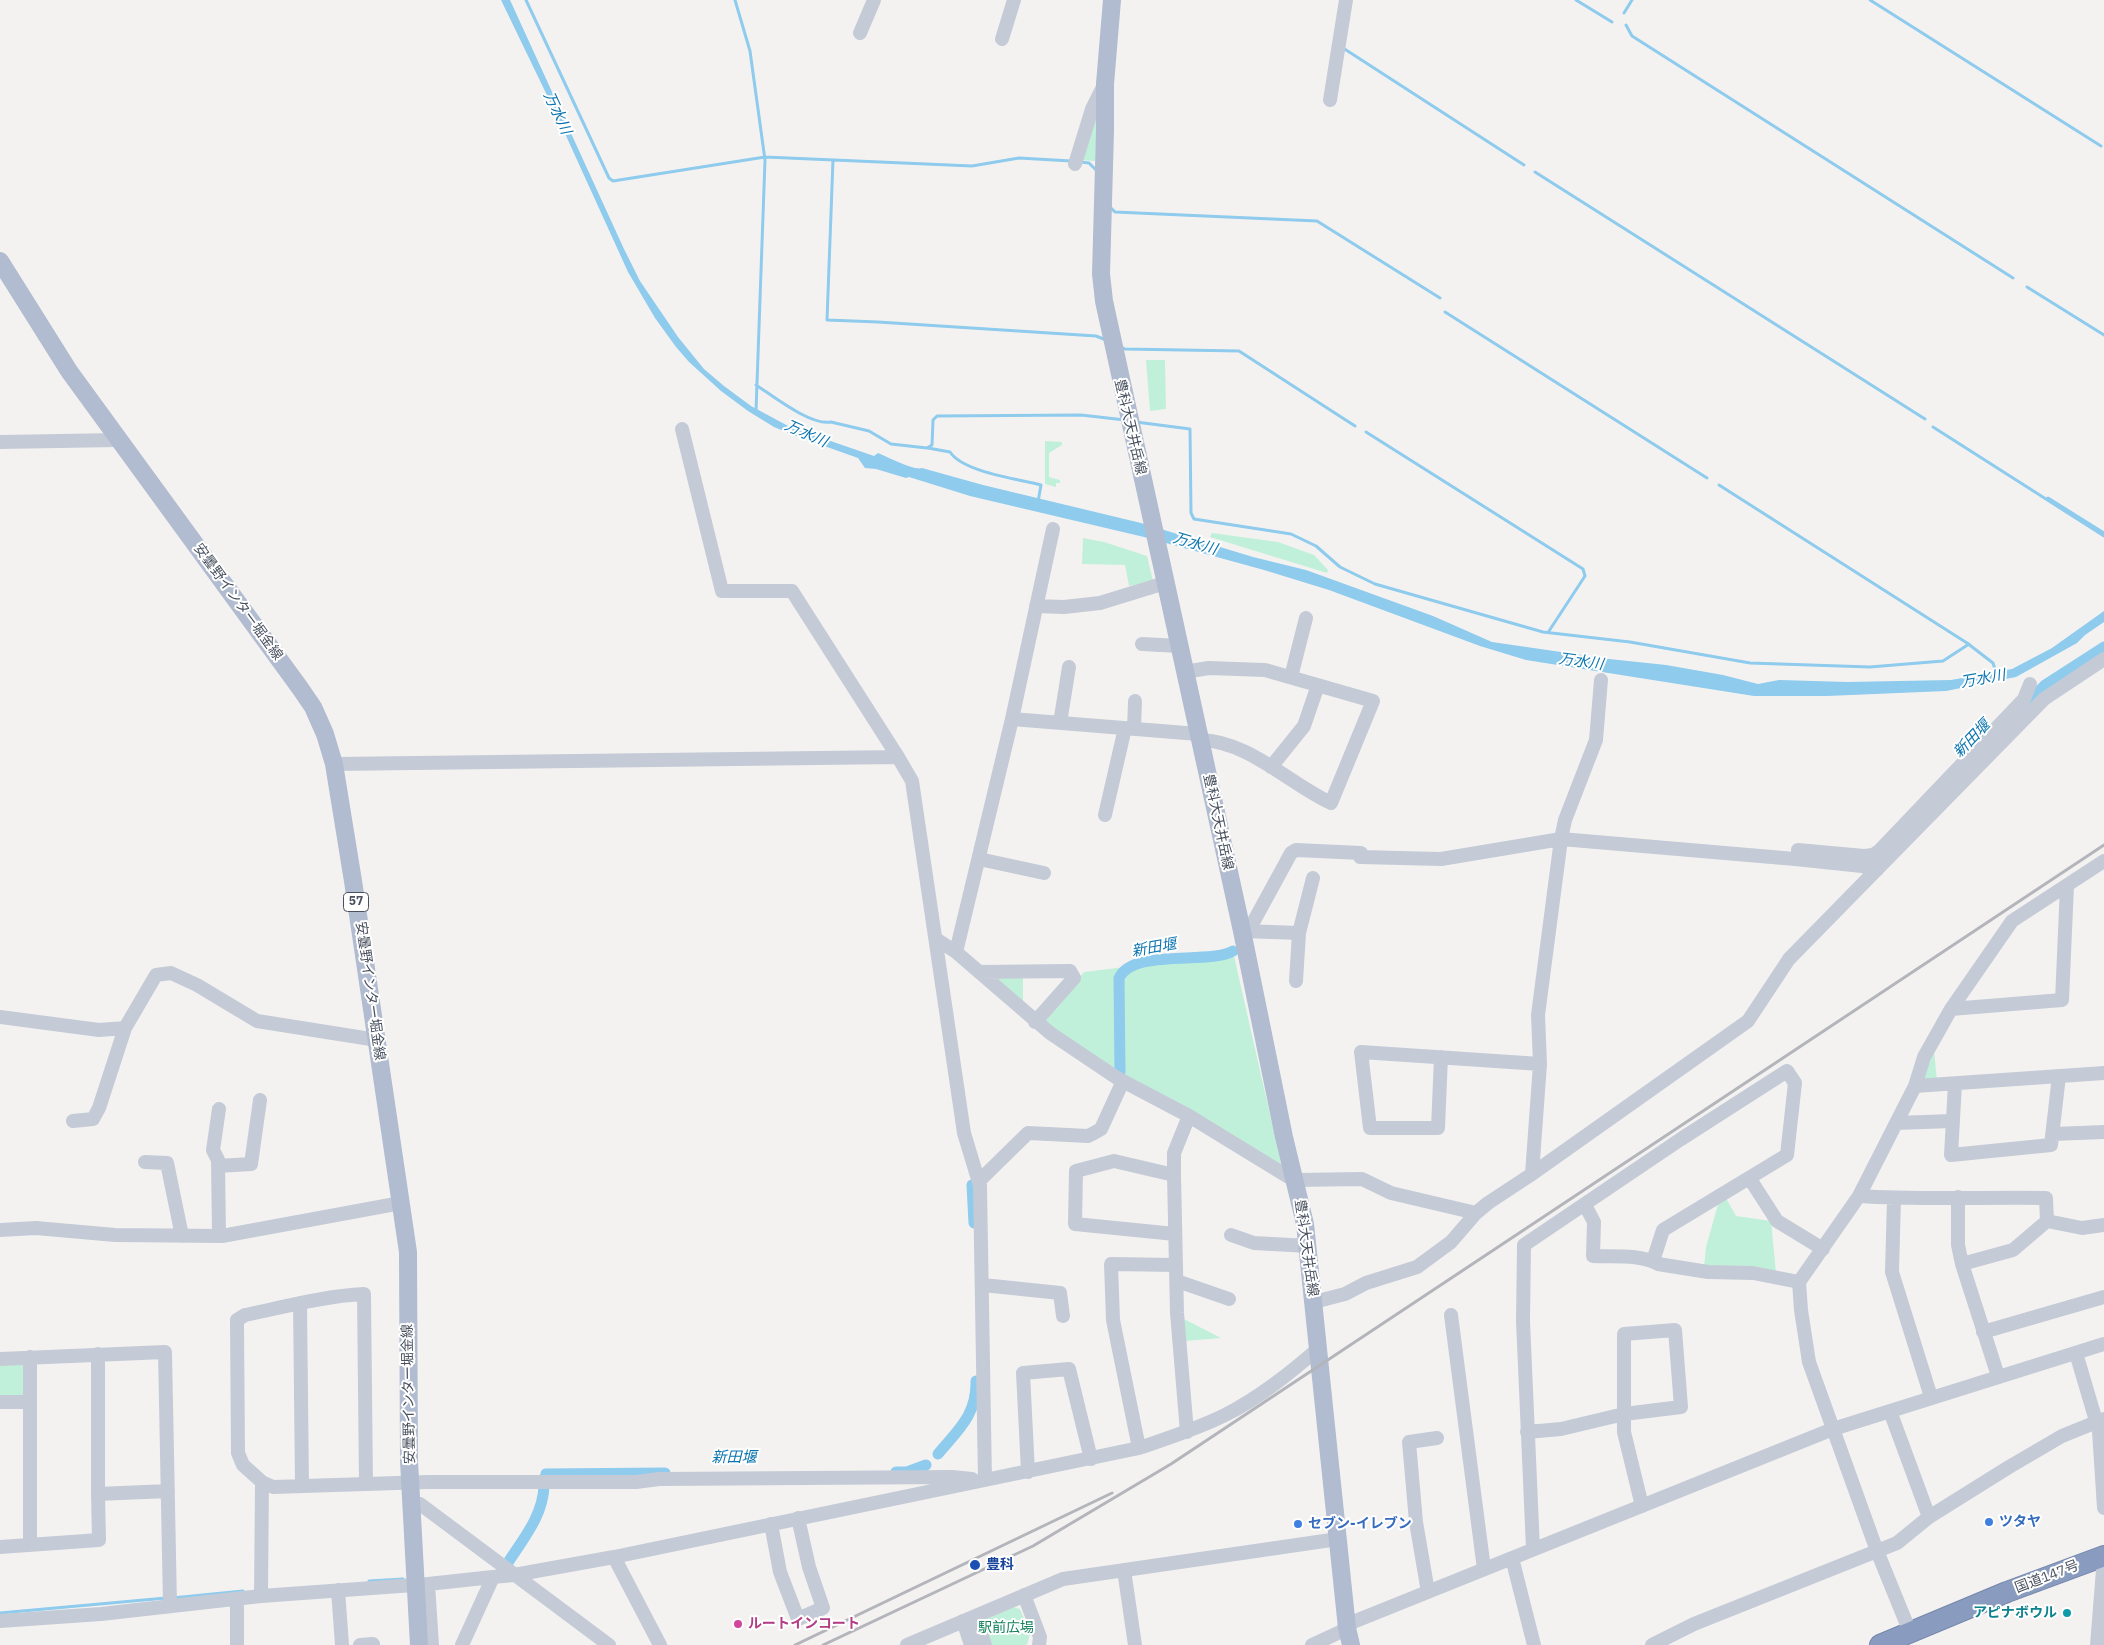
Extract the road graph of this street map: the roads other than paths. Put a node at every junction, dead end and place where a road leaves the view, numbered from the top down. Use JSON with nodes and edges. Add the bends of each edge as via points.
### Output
{"nodes":[{"id":1,"x":874,"y":0,"type":"edge"},
{"id":2,"x":1014,"y":0,"type":"edge"},
{"id":3,"x":1112,"y":0,"type":"edge"},
{"id":4,"x":1346,"y":0,"type":"edge"},
{"id":5,"x":860,"y":33,"type":"dead end"},
{"id":6,"x":1002,"y":39,"type":"dead end"},
{"id":7,"x":1105,"y":84,"type":"junction"},
{"id":8,"x":1330,"y":100,"type":"dead end"},
{"id":9,"x":1075,"y":164,"type":"dead end"},
{"id":10,"x":0,"y":261,"type":"edge"},
{"id":11,"x":682,"y":430,"type":"dead end"},
{"id":12,"x":119,"y":440,"type":"junction"},
{"id":13,"x":0,"y":442,"type":"edge"},
{"id":14,"x":1053,"y":529,"type":"dead end"},
{"id":15,"x":1165,"y":583,"type":"junction"},
{"id":16,"x":1036,"y":606,"type":"junction"},
{"id":17,"x":1306,"y":618,"type":"dead end"},
{"id":18,"x":1142,"y":644,"type":"dead end"},
{"id":19,"x":1179,"y":646,"type":"junction"},
{"id":20,"x":2104,"y":659,"type":"edge"},
{"id":21,"x":1069,"y":667,"type":"dead end"},
{"id":22,"x":1184,"y":672,"type":"junction"},
{"id":23,"x":1291,"y":677,"type":"junction"},
{"id":24,"x":1600,"y":680,"type":"dead end"},
{"id":25,"x":2030,"y":684,"type":"dead end"},
{"id":26,"x":1318,"y":685,"type":"junction"},
{"id":27,"x":1135,"y":701,"type":"dead end"},
{"id":28,"x":1012,"y":719,"type":"junction"},
{"id":29,"x":1060,"y":723,"type":"junction"},
{"id":30,"x":1129,"y":729,"type":"junction"},
{"id":31,"x":1199,"y":737,"type":"junction"},
{"id":32,"x":898,"y":757,"type":"junction"},
{"id":33,"x":334,"y":764,"type":"junction"},
{"id":34,"x":1271,"y":767,"type":"junction"},
{"id":35,"x":1105,"y":815,"type":"dead end"},
{"id":36,"x":1561,"y":839,"type":"junction"},
{"id":37,"x":979,"y":859,"type":"junction"},
{"id":38,"x":1863,"y":861,"type":"junction"},
{"id":39,"x":2104,"y":861,"type":"edge"},
{"id":40,"x":1877,"y":870,"type":"junction"},
{"id":41,"x":1044,"y":873,"type":"dead end"},
{"id":42,"x":1312,"y":878,"type":"dead end"},
{"id":43,"x":2067,"y":886,"type":"junction"},
{"id":44,"x":1245,"y":930,"type":"junction"},
{"id":45,"x":1299,"y":933,"type":"junction"},
{"id":46,"x":936,"y":938,"type":"junction"},
{"id":47,"x":956,"y":952,"type":"junction"},
{"id":48,"x":979,"y":972,"type":"junction"},
{"id":49,"x":1296,"y":981,"type":"dead end"},
{"id":50,"x":1951,"y":1009,"type":"junction"},
{"id":51,"x":0,"y":1017,"type":"edge"},
{"id":52,"x":1035,"y":1022,"type":"junction"},
{"id":53,"x":125,"y":1028,"type":"junction"},
{"id":54,"x":377,"y":1040,"type":"junction"},
{"id":55,"x":1441,"y":1057,"type":"junction"},
{"id":56,"x":1540,"y":1064,"type":"junction"},
{"id":57,"x":2104,"y":1073,"type":"edge"},
{"id":58,"x":2059,"y":1076,"type":"junction"},
{"id":59,"x":1123,"y":1081,"type":"junction"},
{"id":60,"x":1955,"y":1084,"type":"junction"},
{"id":61,"x":1916,"y":1086,"type":"junction"},
{"id":62,"x":260,"y":1100,"type":"dead end"},
{"id":63,"x":219,"y":1110,"type":"dead end"},
{"id":64,"x":1189,"y":1116,"type":"junction"},
{"id":65,"x":73,"y":1121,"type":"dead end"},
{"id":66,"x":1952,"y":1121,"type":"junction"},
{"id":67,"x":1896,"y":1123,"type":"junction"},
{"id":68,"x":2104,"y":1132,"type":"edge"},
{"id":69,"x":2053,"y":1134,"type":"junction"},
{"id":70,"x":145,"y":1162,"type":"dead end"},
{"id":71,"x":218,"y":1166,"type":"junction"},
{"id":72,"x":1532,"y":1174,"type":"junction"},
{"id":73,"x":1174,"y":1175,"type":"junction"},
{"id":74,"x":1750,"y":1179,"type":"junction"},
{"id":75,"x":1295,"y":1180,"type":"junction"},
{"id":76,"x":979,"y":1181,"type":"junction"},
{"id":77,"x":1858,"y":1196,"type":"junction"},
{"id":78,"x":1958,"y":1197,"type":"junction"},
{"id":79,"x":1894,"y":1198,"type":"junction"},
{"id":80,"x":401,"y":1202,"type":"junction"},
{"id":81,"x":1585,"y":1205,"type":"junction"},
{"id":82,"x":1476,"y":1213,"type":"junction"},
{"id":83,"x":2047,"y":1221,"type":"junction"},
{"id":84,"x":2104,"y":1225,"type":"edge"},
{"id":85,"x":0,"y":1230,"type":"edge"},
{"id":86,"x":1175,"y":1234,"type":"junction"},
{"id":87,"x":1231,"y":1234,"type":"dead end"},
{"id":88,"x":182,"y":1236,"type":"junction"},
{"id":89,"x":219,"y":1236,"type":"junction"},
{"id":90,"x":1309,"y":1246,"type":"junction"},
{"id":91,"x":1823,"y":1249,"type":"junction"},
{"id":92,"x":1652,"y":1261,"type":"junction"},
{"id":93,"x":1962,"y":1264,"type":"junction"},
{"id":94,"x":1175,"y":1265,"type":"junction"},
{"id":95,"x":1177,"y":1281,"type":"junction"},
{"id":96,"x":1799,"y":1282,"type":"junction"},
{"id":97,"x":982,"y":1285,"type":"junction"},
{"id":98,"x":2104,"y":1297,"type":"edge"},
{"id":99,"x":1229,"y":1299,"type":"dead end"},
{"id":100,"x":1314,"y":1302,"type":"junction"},
{"id":101,"x":300,"y":1303,"type":"junction"},
{"id":102,"x":1451,"y":1315,"type":"dead end"},
{"id":103,"x":1063,"y":1316,"type":"dead end"},
{"id":104,"x":1983,"y":1332,"type":"junction"},
{"id":105,"x":2104,"y":1344,"type":"edge"},
{"id":106,"x":1319,"y":1348,"type":"junction"},
{"id":107,"x":2076,"y":1353,"type":"junction"},
{"id":108,"x":98,"y":1354,"type":"junction"},
{"id":109,"x":30,"y":1357,"type":"junction"},
{"id":110,"x":0,"y":1359,"type":"edge"},
{"id":111,"x":1998,"y":1376,"type":"junction"},
{"id":112,"x":1931,"y":1397,"type":"junction"},
{"id":113,"x":0,"y":1402,"type":"edge"},
{"id":114,"x":29,"y":1402,"type":"junction"},
{"id":115,"x":1890,"y":1411,"type":"junction"},
{"id":116,"x":1624,"y":1414,"type":"junction"},
{"id":117,"x":2100,"y":1421,"type":"edge"},
{"id":118,"x":1833,"y":1428,"type":"junction"},
{"id":119,"x":1187,"y":1432,"type":"junction"},
{"id":120,"x":1528,"y":1432,"type":"junction"},
{"id":121,"x":1437,"y":1438,"type":"dead end"},
{"id":122,"x":1139,"y":1448,"type":"junction"},
{"id":123,"x":1091,"y":1459,"type":"junction"},
{"id":124,"x":1028,"y":1472,"type":"junction"},
{"id":125,"x":985,"y":1480,"type":"junction"},
{"id":126,"x":262,"y":1482,"type":"junction"},
{"id":127,"x":366,"y":1484,"type":"junction"},
{"id":128,"x":410,"y":1484,"type":"junction"},
{"id":129,"x":302,"y":1486,"type":"junction"},
{"id":130,"x":168,"y":1491,"type":"junction"},
{"id":131,"x":98,"y":1494,"type":"junction"},
{"id":132,"x":411,"y":1504,"type":"junction"},
{"id":133,"x":1642,"y":1506,"type":"junction"},
{"id":134,"x":2104,"y":1508,"type":"edge"},
{"id":135,"x":1929,"y":1517,"type":"junction"},
{"id":136,"x":798,"y":1518,"type":"junction"},
{"id":137,"x":770,"y":1524,"type":"junction"},
{"id":138,"x":1338,"y":1539,"type":"junction"},
{"id":139,"x":30,"y":1544,"type":"junction"},
{"id":140,"x":0,"y":1548,"type":"edge"},
{"id":141,"x":1533,"y":1549,"type":"junction"},
{"id":142,"x":1877,"y":1551,"type":"junction"},
{"id":143,"x":614,"y":1557,"type":"junction"},
{"id":144,"x":2104,"y":1557,"type":"edge"},
{"id":145,"x":1512,"y":1558,"type":"junction"},
{"id":146,"x":1484,"y":1569,"type":"junction"},
{"id":147,"x":1124,"y":1570,"type":"junction"},
{"id":148,"x":514,"y":1575,"type":"junction"},
{"id":149,"x":493,"y":1577,"type":"junction"},
{"id":150,"x":417,"y":1585,"type":"junction"},
{"id":151,"x":338,"y":1590,"type":"junction"},
{"id":152,"x":1428,"y":1592,"type":"junction"},
{"id":153,"x":1024,"y":1595,"type":"junction"},
{"id":154,"x":262,"y":1596,"type":"junction"},
{"id":155,"x":237,"y":1599,"type":"junction"},
{"id":156,"x":170,"y":1605,"type":"junction"},
{"id":157,"x":969,"y":1619,"type":"junction"},
{"id":158,"x":0,"y":1621,"type":"edge"},
{"id":159,"x":1346,"y":1628,"type":"junction"},
{"id":160,"x":1910,"y":1632,"type":"junction"},
{"id":161,"x":236,"y":1645,"type":"edge"},
{"id":162,"x":342,"y":1645,"type":"edge"},
{"id":163,"x":411,"y":1645,"type":"edge"},
{"id":164,"x":419,"y":1645,"type":"edge"},
{"id":165,"x":432,"y":1645,"type":"edge"},
{"id":166,"x":462,"y":1645,"type":"edge"},
{"id":167,"x":609,"y":1645,"type":"edge"},
{"id":168,"x":660,"y":1645,"type":"edge"},
{"id":169,"x":907,"y":1645,"type":"edge"},
{"id":170,"x":971,"y":1645,"type":"edge"},
{"id":171,"x":986,"y":1645,"type":"edge"},
{"id":172,"x":1039,"y":1645,"type":"edge"},
{"id":173,"x":1135,"y":1645,"type":"edge"},
{"id":174,"x":1312,"y":1645,"type":"edge"},
{"id":175,"x":1352,"y":1645,"type":"edge"},
{"id":176,"x":1534,"y":1645,"type":"edge"},
{"id":177,"x":1652,"y":1645,"type":"edge"},
{"id":178,"x":1880,"y":1645,"type":"edge"},
{"id":179,"x":2097,"y":1645,"type":"edge"}],
"edges":[{"from":1,"to":5,"type":"street"},
{"from":2,"to":6,"type":"street"},
{"from":3,"to":7,"type":"main road","name":"豊科大天井岳線"},
{"from":4,"to":8,"type":"street"},
{"from":7,"to":9,"type":"street","via":[[1092,109]]},
{"from":7,"to":15,"type":"main road","name":"豊科大天井岳線","via":[[1101,274],[1104,301]]},
{"from":10,"to":12,"type":"main road","name":"安曇野インター堀金線","number":"57","via":[[69,371]]},
{"from":11,"to":32,"type":"street","via":[[722,591],[792,592]]},
{"from":12,"to":13,"type":"street"},
{"from":12,"to":33,"type":"main road","name":"安曇野インター堀金線","number":"57","via":[[300,688],[325,734]]},
{"from":14,"to":16,"type":"street"},
{"from":15,"to":16,"type":"street","via":[[1100,603]]},
{"from":15,"to":19,"type":"main road","name":"豊科大天井岳線"},
{"from":16,"to":28,"type":"street"},
{"from":17,"to":23,"type":"street"},
{"from":18,"to":19,"type":"street"},
{"from":19,"to":22,"type":"main road","name":"豊科大天井岳線"},
{"from":20,"to":40,"type":"street","via":[[2044,699]]},
{"from":21,"to":29,"type":"street"},
{"from":22,"to":23,"type":"street","via":[[1209,668],[1265,670]]},
{"from":22,"to":31,"type":"main road","name":"豊科大天井岳線"},
{"from":23,"to":26,"type":"street"},
{"from":24,"to":36,"type":"street","via":[[1596,740],[1565,820]]},
{"from":25,"to":38,"type":"street","via":[[2024,699],[1879,851]]},
{"from":26,"to":34,"type":"street","via":[[1304,726]]},
{"from":26,"to":34,"type":"street","via":[[1373,701],[1331,802],[1314,795]]},
{"from":27,"to":30,"type":"street"},
{"from":28,"to":29,"type":"street"},
{"from":28,"to":37,"type":"street"},
{"from":29,"to":30,"type":"street"},
{"from":30,"to":31,"type":"street"},
{"from":30,"to":35,"type":"street"},
{"from":31,"to":34,"type":"street","via":[[1255,757]]},
{"from":31,"to":44,"type":"main road","name":"豊科大天井岳線"},
{"from":32,"to":33,"type":"street"},
{"from":32,"to":46,"type":"street","via":[[912,781]]},
{"from":33,"to":54,"type":"main road","name":"安曇野インター堀金線","number":"57"},
{"from":36,"to":38,"type":"street","via":[[1795,859]]},
{"from":36,"to":44,"type":"street","via":[[1441,859],[1360,857],[1360,853],[1296,850],[1291,853]]},
{"from":36,"to":56,"type":"street","via":[[1538,1015]]},
{"from":37,"to":41,"type":"street"},
{"from":37,"to":47,"type":"street"},
{"from":38,"to":40,"type":"street"},
{"from":39,"to":43,"type":"street"},
{"from":40,"to":72,"type":"street","via":[[1789,959],[1748,1020]]},
{"from":42,"to":45,"type":"street"},
{"from":43,"to":50,"type":"street","via":[[2012,921]]},
{"from":43,"to":50,"type":"street","via":[[2062,1000]]},
{"from":44,"to":45,"type":"street"},
{"from":44,"to":75,"type":"main road","name":"豊科大天井岳線"},
{"from":45,"to":49,"type":"street"},
{"from":46,"to":47,"type":"street"},
{"from":46,"to":76,"type":"street","via":[[964,1133]]},
{"from":47,"to":48,"type":"street"},
{"from":48,"to":52,"type":"street"},
{"from":48,"to":52,"type":"street","via":[[1070,971],[1074,978]]},
{"from":50,"to":61,"type":"street","via":[[1924,1057]]},
{"from":51,"to":53,"type":"street","via":[[99,1030]]},
{"from":52,"to":59,"type":"street"},
{"from":53,"to":54,"type":"street","via":[[156,975],[171,973],[257,1021]]},
{"from":53,"to":65,"type":"street","via":[[99,1108],[93,1118]]},
{"from":54,"to":80,"type":"main road","name":"安曇野インター堀金線","number":"57"},
{"from":55,"to":55,"type":"street","via":[[1438,1128],[1370,1128],[1361,1052]]},
{"from":55,"to":56,"type":"street"},
{"from":56,"to":72,"type":"street"},
{"from":57,"to":58,"type":"street"},
{"from":58,"to":60,"type":"street"},
{"from":58,"to":69,"type":"street"},
{"from":59,"to":64,"type":"street"},
{"from":59,"to":76,"type":"street","via":[[1101,1129],[1088,1136],[1028,1133]]},
{"from":60,"to":61,"type":"street"},
{"from":60,"to":66,"type":"street"},
{"from":61,"to":67,"type":"street"},
{"from":62,"to":71,"type":"street","via":[[251,1164]]},
{"from":63,"to":71,"type":"street","via":[[214,1150]]},
{"from":64,"to":73,"type":"street","via":[[1174,1153]]},
{"from":64,"to":75,"type":"street"},
{"from":66,"to":67,"type":"street"},
{"from":66,"to":69,"type":"street","via":[[1950,1155],[2051,1145]]},
{"from":67,"to":77,"type":"street"},
{"from":68,"to":69,"type":"street"},
{"from":70,"to":88,"type":"street","via":[[167,1163]]},
{"from":71,"to":89,"type":"street"},
{"from":72,"to":82,"type":"street"},
{"from":73,"to":86,"type":"street"},
{"from":73,"to":86,"type":"street","via":[[1114,1161],[1076,1171],[1075,1224]]},
{"from":74,"to":81,"type":"street","via":[[1786,1155],[1796,1083],[1786,1071]]},
{"from":74,"to":91,"type":"street","via":[[1777,1220]]},
{"from":74,"to":92,"type":"street","via":[[1662,1230]]},
{"from":75,"to":82,"type":"street","via":[[1362,1179],[1391,1193]]},
{"from":75,"to":90,"type":"main road","name":"豊科大天井岳線"},
{"from":76,"to":97,"type":"street"},
{"from":77,"to":79,"type":"street"},
{"from":77,"to":91,"type":"street"},
{"from":78,"to":79,"type":"street"},
{"from":78,"to":83,"type":"street","via":[[2046,1198]]},
{"from":78,"to":93,"type":"street","via":[[1958,1245]]},
{"from":79,"to":112,"type":"street","via":[[1892,1272]]},
{"from":80,"to":89,"type":"street"},
{"from":80,"to":128,"type":"main road","name":"安曇野インター堀金線","number":"57","via":[[408,1252]]},
{"from":81,"to":92,"type":"street","via":[[1594,1222],[1594,1256]]},
{"from":81,"to":120,"type":"street","via":[[1524,1245],[1523,1321]]},
{"from":82,"to":100,"type":"street","via":[[1451,1242],[1417,1267]]},
{"from":83,"to":84,"type":"street","via":[[2082,1228]]},
{"from":83,"to":93,"type":"street","via":[[2013,1250]]},
{"from":85,"to":88,"type":"street","via":[[36,1228],[115,1235]]},
{"from":86,"to":94,"type":"street"},
{"from":87,"to":90,"type":"street","via":[[1254,1243]]},
{"from":88,"to":89,"type":"street"},
{"from":90,"to":100,"type":"main road","name":"豊科大天井岳線"},
{"from":91,"to":96,"type":"street"},
{"from":92,"to":96,"type":"street","via":[[1708,1272],[1753,1273]]},
{"from":93,"to":104,"type":"street"},
{"from":94,"to":95,"type":"street"},
{"from":94,"to":122,"type":"street","via":[[1111,1264],[1113,1320]]},
{"from":95,"to":99,"type":"street"},
{"from":95,"to":119,"type":"street"},
{"from":96,"to":118,"type":"street","via":[[1809,1362]]},
{"from":97,"to":103,"type":"street","via":[[1060,1293]]},
{"from":97,"to":125,"type":"street"},
{"from":98,"to":104,"type":"street"},
{"from":100,"to":106,"type":"main road","name":"豊科大天井岳線"},
{"from":101,"to":126,"type":"street","via":[[245,1315],[237,1320],[238,1453],[243,1465]]},
{"from":101,"to":127,"type":"street","via":[[364,1294]]},
{"from":101,"to":129,"type":"street"},
{"from":102,"to":146,"type":"street"},
{"from":104,"to":111,"type":"street"},
{"from":105,"to":107,"type":"street"},
{"from":106,"to":119,"type":"street","via":[[1277,1383],[1226,1414]]},
{"from":106,"to":138,"type":"main road","name":"豊科大天井岳線"},
{"from":107,"to":111,"type":"street"},
{"from":107,"to":117,"type":"street"},
{"from":108,"to":109,"type":"street"},
{"from":108,"to":130,"type":"street","via":[[165,1352]]},
{"from":108,"to":131,"type":"street"},
{"from":109,"to":110,"type":"street"},
{"from":109,"to":114,"type":"street"},
{"from":111,"to":112,"type":"street"},
{"from":112,"to":115,"type":"street"},
{"from":113,"to":114,"type":"street"},
{"from":114,"to":139,"type":"street"},
{"from":115,"to":118,"type":"street"},
{"from":115,"to":135,"type":"street"},
{"from":116,"to":116,"type":"street","via":[[1624,1334],[1675,1330],[1681,1407]]},
{"from":116,"to":120,"type":"street","via":[[1561,1429]]},
{"from":116,"to":133,"type":"street","via":[[1624,1432]]},
{"from":117,"to":134,"type":"street"},
{"from":117,"to":135,"type":"street","via":[[2062,1436]]},
{"from":118,"to":133,"type":"street"},
{"from":118,"to":142,"type":"street"},
{"from":119,"to":122,"type":"street"},
{"from":120,"to":141,"type":"street"},
{"from":121,"to":152,"type":"street","via":[[1409,1442],[1416,1522]]},
{"from":122,"to":123,"type":"street"},
{"from":123,"to":124,"type":"street"},
{"from":123,"to":124,"type":"street","via":[[1069,1369],[1023,1374]]},
{"from":124,"to":125,"type":"street"},
{"from":125,"to":128,"type":"street","via":[[952,1477],[659,1479],[636,1482]]},
{"from":125,"to":136,"type":"street"},
{"from":126,"to":129,"type":"street","via":[[273,1487]]},
{"from":126,"to":154,"type":"street"},
{"from":127,"to":128,"type":"street"},
{"from":127,"to":129,"type":"street"},
{"from":128,"to":132,"type":"main road","name":"安曇野インター堀金線","number":"57"},
{"from":130,"to":131,"type":"street"},
{"from":130,"to":156,"type":"street"},
{"from":131,"to":139,"type":"street","via":[[99,1540]]},
{"from":132,"to":148,"type":"street","via":[[420,1504]]},
{"from":132,"to":150,"type":"main road","name":"安曇野インター堀金線","number":"57"},
{"from":133,"to":141,"type":"street"},
{"from":135,"to":142,"type":"street","via":[[1897,1543]]},
{"from":136,"to":137,"type":"street"},
{"from":136,"to":137,"type":"street","via":[[809,1567],[823,1608],[798,1619],[780,1572]]},
{"from":137,"to":143,"type":"street"},
{"from":138,"to":147,"type":"street"},
{"from":138,"to":159,"type":"main road","name":"豊科大天井岳線"},
{"from":139,"to":140,"type":"street"},
{"from":141,"to":145,"type":"street"},
{"from":142,"to":160,"type":"street"},
{"from":142,"to":177,"type":"street","via":[[1694,1624]]},
{"from":143,"to":148,"type":"street"},
{"from":143,"to":168,"type":"street"},
{"from":144,"to":160,"type":"highway","name":"国道147号"},
{"from":144,"to":179,"type":"street"},
{"from":145,"to":146,"type":"street"},
{"from":145,"to":176,"type":"street"},
{"from":146,"to":152,"type":"street"},
{"from":147,"to":153,"type":"street","via":[[1063,1579]]},
{"from":147,"to":173,"type":"street"},
{"from":148,"to":149,"type":"street"},
{"from":148,"to":167,"type":"street"},
{"from":149,"to":150,"type":"street"},
{"from":149,"to":166,"type":"street"},
{"from":150,"to":151,"type":"street"},
{"from":150,"to":163,"type":"street"},
{"from":150,"to":164,"type":"main road","name":"安曇野インター堀金線","number":"57"},
{"from":150,"to":165,"type":"street"},
{"from":151,"to":154,"type":"street"},
{"from":151,"to":162,"type":"street"},
{"from":152,"to":159,"type":"street","via":[[1353,1622]]},
{"from":153,"to":157,"type":"street"},
{"from":153,"to":172,"type":"street","via":[[1040,1637]]},
{"from":154,"to":155,"type":"street"},
{"from":155,"to":156,"type":"street"},
{"from":155,"to":161,"type":"street"},
{"from":156,"to":158,"type":"street"},
{"from":157,"to":169,"type":"street"},
{"from":157,"to":170,"type":"street"},
{"from":157,"to":171,"type":"street"},
{"from":159,"to":174,"type":"street"},
{"from":159,"to":175,"type":"main road","name":"豊科大天井岳線"},
{"from":160,"to":178,"type":"highway","name":"国道147号"}]}
